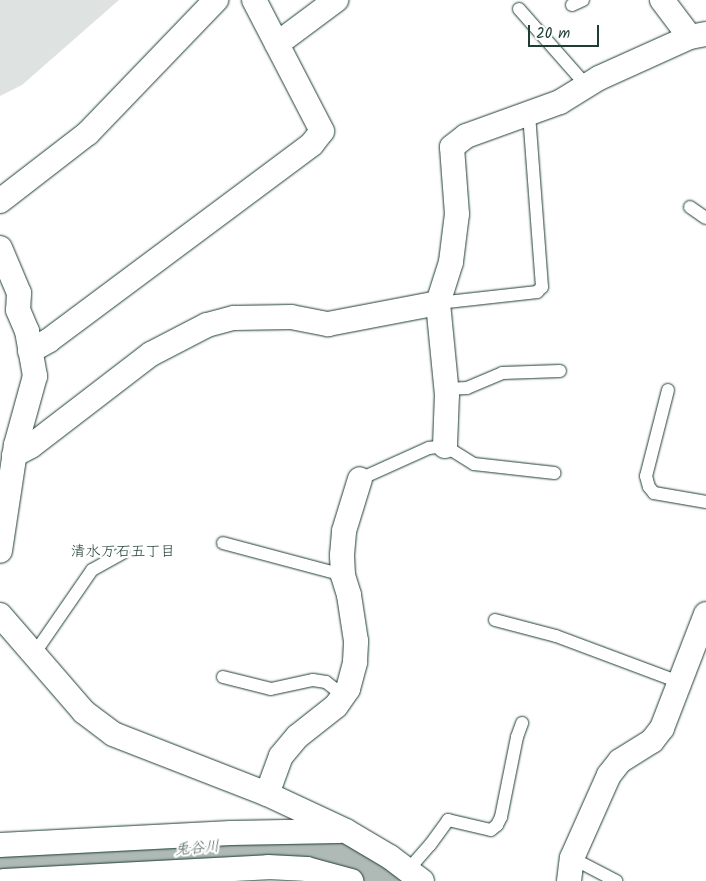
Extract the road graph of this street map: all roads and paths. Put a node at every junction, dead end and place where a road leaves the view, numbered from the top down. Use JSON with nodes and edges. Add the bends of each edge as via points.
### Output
{"nodes":[{"id":1,"x":216,"y":0,"type":"edge"},
{"id":2,"x":254,"y":0,"type":"edge"},
{"id":3,"x":336,"y":0,"type":"edge"},
{"id":4,"x":662,"y":0,"type":"edge"},
{"id":5,"x":518,"y":9,"type":"dead end"},
{"id":6,"x":698,"y":36,"type":"edge"},
{"id":7,"x":277,"y":44,"type":"junction"},
{"id":8,"x":586,"y":85,"type":"junction"},
{"id":9,"x":529,"y":115,"type":"junction"},
{"id":10,"x":0,"y":201,"type":"edge"},
{"id":11,"x":690,"y":207,"type":"dead end"},
{"id":12,"x":706,"y":218,"type":"edge"},
{"id":13,"x":0,"y":248,"type":"edge"},
{"id":14,"x":438,"y":303,"type":"junction"},
{"id":15,"x":9,"y":307,"type":"edge"},
{"id":16,"x":30,"y":351,"type":"junction"},
{"id":17,"x":560,"y":371,"type":"dead end"},
{"id":18,"x":447,"y":389,"type":"junction"},
{"id":19,"x":668,"y":390,"type":"dead end"},
{"id":20,"x":445,"y":446,"type":"junction"},
{"id":21,"x":10,"y":447,"type":"edge"},
{"id":22,"x":554,"y":472,"type":"dead end"},
{"id":23,"x":360,"y":478,"type":"joint"},
{"id":24,"x":706,"y":502,"type":"edge"},
{"id":25,"x":223,"y":543,"type":"dead end"},
{"id":26,"x":0,"y":551,"type":"edge"},
{"id":27,"x":123,"y":553,"type":"dead end"},
{"id":28,"x":343,"y":575,"type":"junction"},
{"id":29,"x":0,"y":615,"type":"edge"},
{"id":30,"x":495,"y":620,"type":"dead end"},
{"id":31,"x":704,"y":628,"type":"edge"},
{"id":32,"x":34,"y":654,"type":"junction"},
{"id":33,"x":223,"y":677,"type":"dead end"},
{"id":34,"x":679,"y":682,"type":"junction"},
{"id":35,"x":344,"y":696,"type":"junction"},
{"id":36,"x":522,"y":723,"type":"dead end"},
{"id":37,"x":267,"y":794,"type":"junction"},
{"id":38,"x":346,"y":831,"type":"junction"},
{"id":39,"x":0,"y":845,"type":"edge"},
{"id":40,"x":572,"y":858,"type":"junction"},
{"id":41,"x":415,"y":875,"type":"edge"},
{"id":42,"x":4,"y":881,"type":"edge"},
{"id":43,"x":350,"y":881,"type":"edge"},
{"id":44,"x":569,"y":881,"type":"edge"},
{"id":45,"x":616,"y":881,"type":"edge"}],
"edges":[{"from":1,"to":10,"type":"street","via":[[88,133]]},
{"from":2,"to":7,"type":"street"},
{"from":3,"to":7,"type":"street"},
{"from":4,"to":6,"type":"street"},
{"from":5,"to":8,"type":"lane"},
{"from":6,"to":8,"type":"street"},
{"from":7,"to":16,"type":"street","via":[[322,130],[312,144],[48,341]]},
{"from":8,"to":9,"type":"street","via":[[560,102]]},
{"from":9,"to":14,"type":"street","via":[[466,136],[452,147],[457,214],[450,262]]},
{"from":9,"to":14,"type":"lane","via":[[542,286],[537,292]]},
{"from":11,"to":12,"type":"lane"},
{"from":13,"to":15,"type":"street","via":[[19,293]]},
{"from":14,"to":18,"type":"street"},
{"from":14,"to":21,"type":"street","via":[[328,324],[291,317],[234,318],[207,325],[151,354],[31,446]]},
{"from":15,"to":16,"type":"street","via":[[27,331]]},
{"from":16,"to":21,"type":"street","via":[[35,376]]},
{"from":17,"to":18,"type":"lane","via":[[502,373],[467,388]]},
{"from":18,"to":20,"type":"street"},
{"from":19,"to":24,"type":"lane","via":[[646,476],[649,487],[654,493]]},
{"from":20,"to":22,"type":"lane","via":[[474,464]]},
{"from":20,"to":23,"type":"lane","via":[[429,448]]},
{"from":21,"to":26,"type":"street"},
{"from":23,"to":28,"type":"street","via":[[344,531]]},
{"from":25,"to":28,"type":"lane"},
{"from":27,"to":32,"type":"lane","via":[[92,570]]},
{"from":28,"to":35,"type":"street","via":[[356,641],[355,662]]},
{"from":29,"to":32,"type":"street"},
{"from":30,"to":34,"type":"lane","via":[[556,636]]},
{"from":31,"to":34,"type":"street"},
{"from":32,"to":37,"type":"street","via":[[84,712],[112,734]]},
{"from":33,"to":35,"type":"lane","via":[[271,689],[314,680],[326,682]]},
{"from":34,"to":40,"type":"street","via":[[662,728],[652,741],[620,761],[609,776]]},
{"from":35,"to":37,"type":"street","via":[[298,736],[281,756]]},
{"from":36,"to":41,"type":"lane","via":[[502,817],[497,825],[491,830],[448,820],[430,845]]},
{"from":37,"to":38,"type":"street"},
{"from":38,"to":39,"type":"street","via":[[231,833]]},
{"from":38,"to":41,"type":"street"},
{"from":40,"to":44,"type":"street"},
{"from":40,"to":45,"type":"lane"},
{"from":42,"to":43,"type":"street","via":[[268,867],[308,869]]}]}
